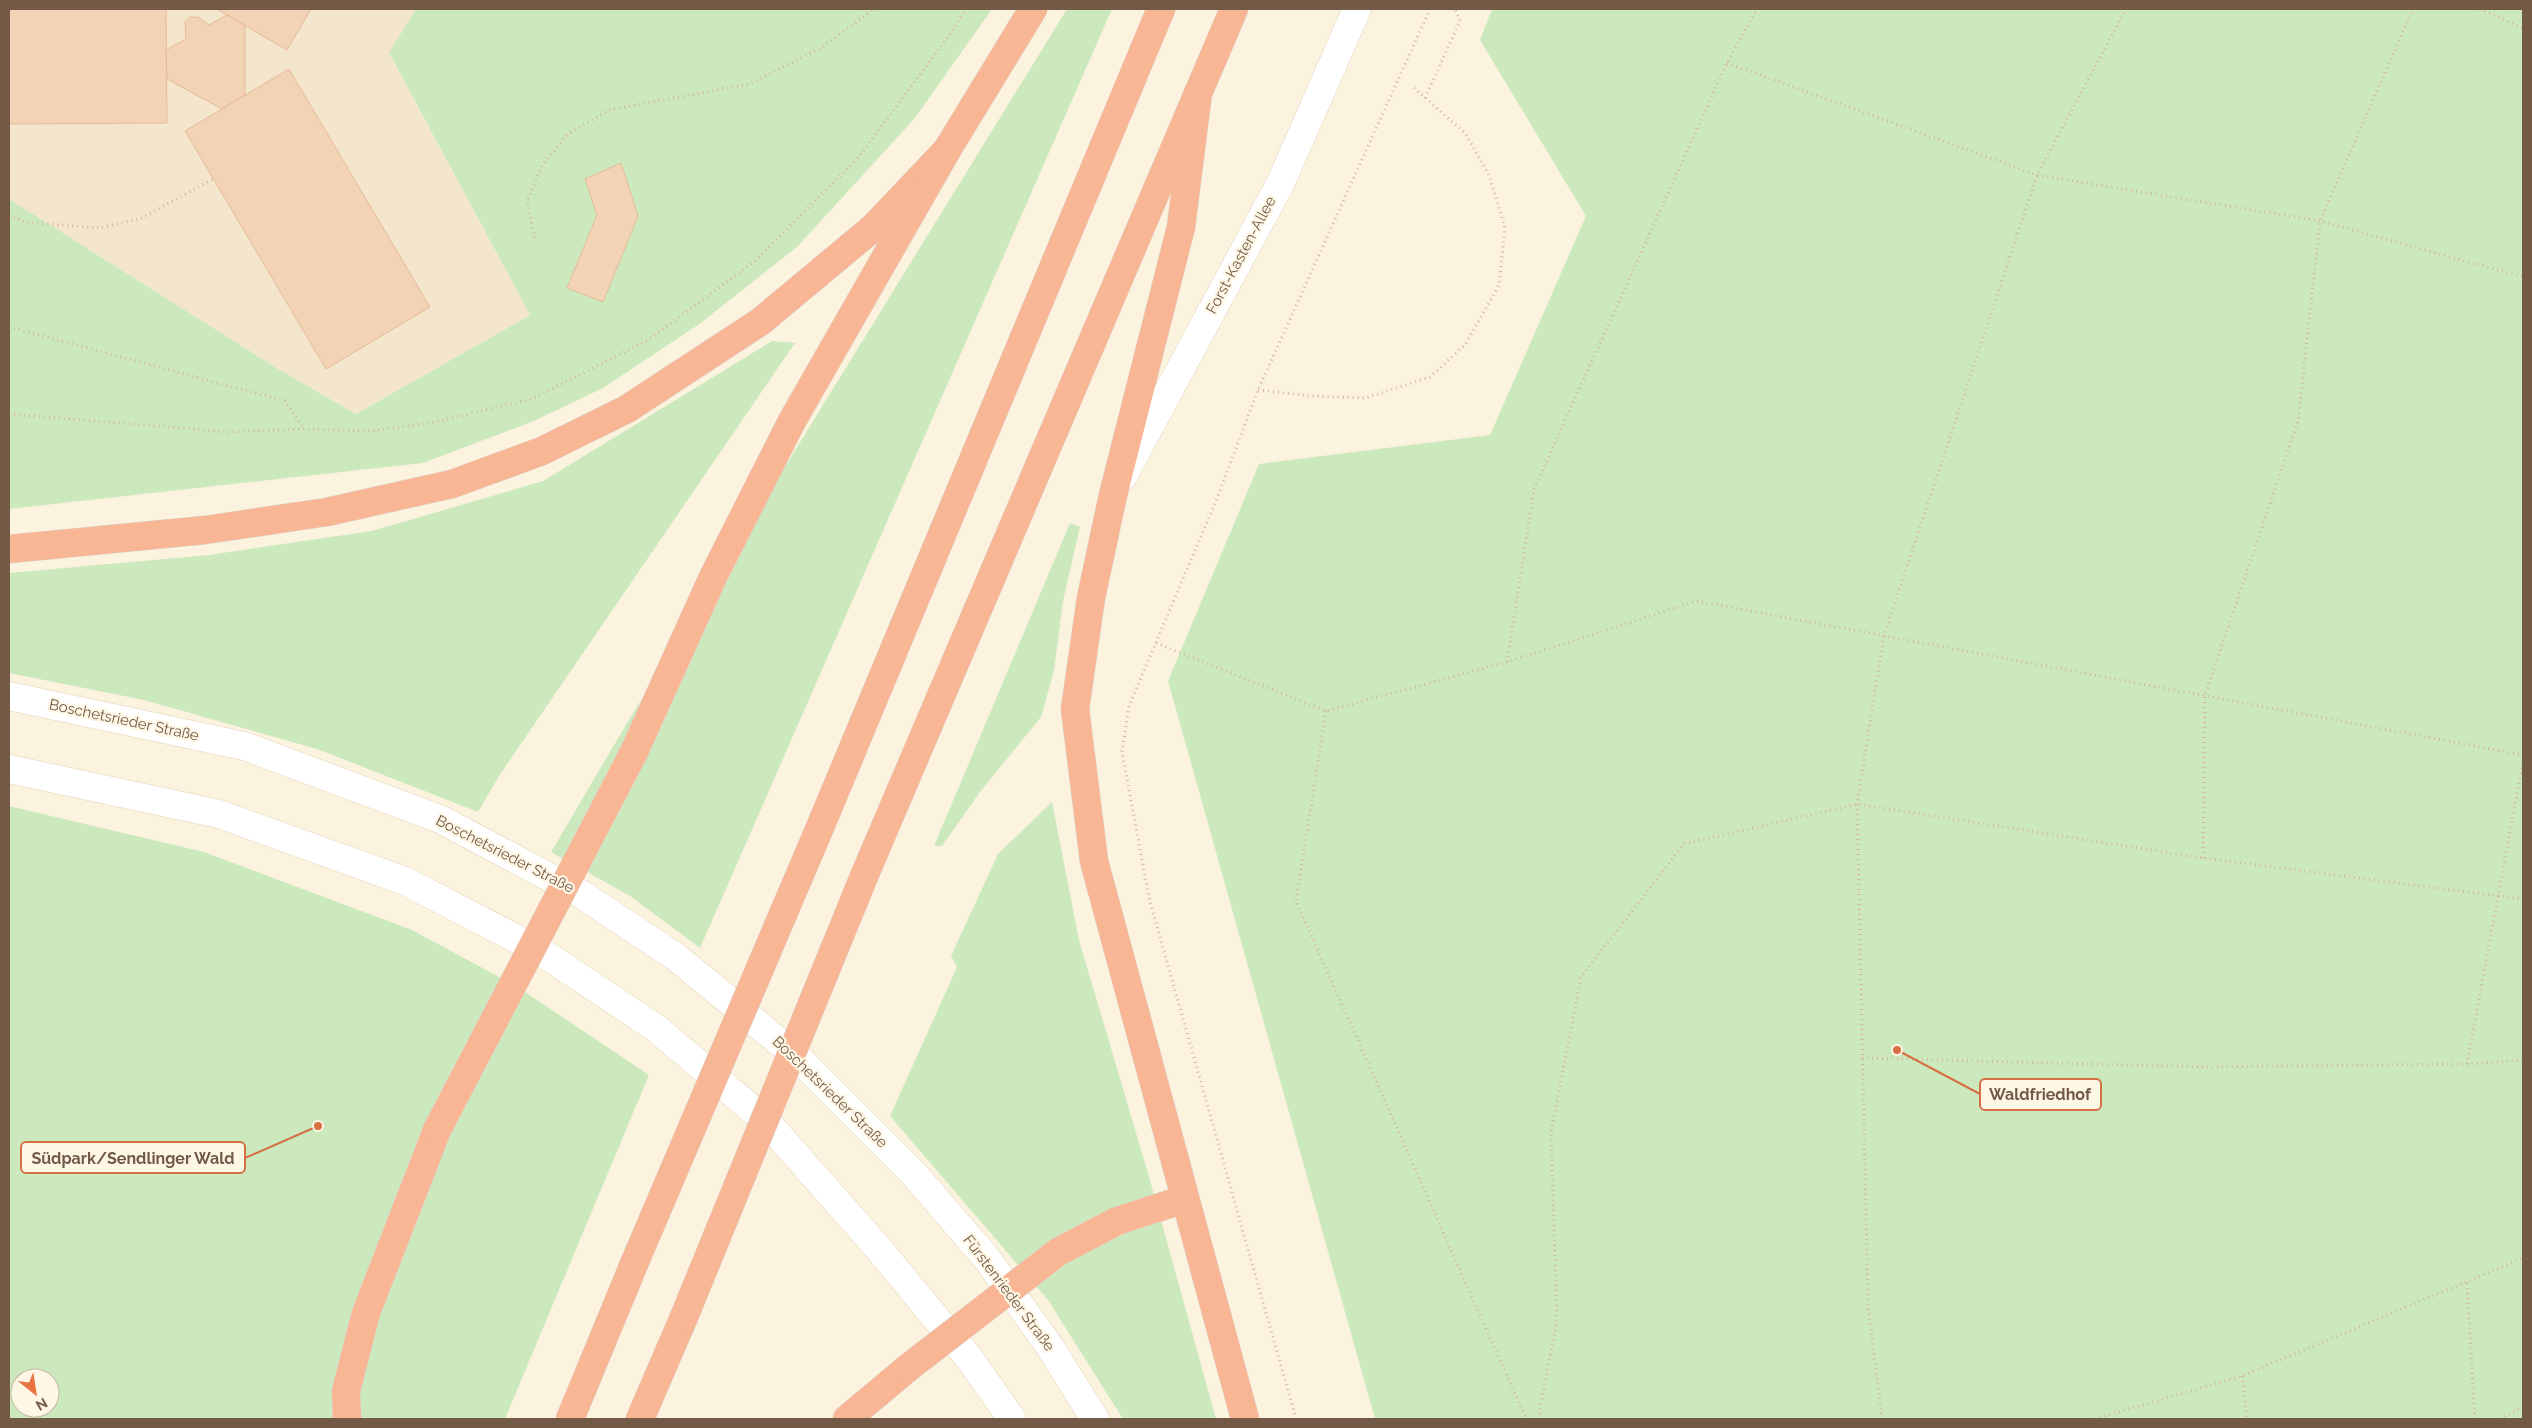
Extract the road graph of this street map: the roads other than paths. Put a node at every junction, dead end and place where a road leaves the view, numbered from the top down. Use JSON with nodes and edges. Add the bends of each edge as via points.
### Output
{"nodes":[{"id":1,"x":1033,"y":9,"type":"edge"},
{"id":2,"x":1161,"y":9,"type":"edge"},
{"id":3,"x":1234,"y":9,"type":"edge"},
{"id":4,"x":1357,"y":9,"type":"edge"},
{"id":5,"x":1198,"y":93,"type":"junction"},
{"id":6,"x":947,"y":150,"type":"junction"},
{"id":7,"x":1113,"y":495,"type":"junction"},
{"id":8,"x":9,"y":549,"type":"edge"},
{"id":9,"x":9,"y":696,"type":"edge"},
{"id":10,"x":9,"y":769,"type":"edge"},
{"id":11,"x":914,"y":1174,"type":"joint"},
{"id":12,"x":1185,"y":1199,"type":"junction"},
{"id":13,"x":347,"y":1419,"type":"edge"},
{"id":14,"x":570,"y":1419,"type":"edge"},
{"id":15,"x":640,"y":1419,"type":"edge"},
{"id":16,"x":847,"y":1419,"type":"edge"},
{"id":17,"x":1012,"y":1419,"type":"edge"},
{"id":18,"x":1095,"y":1419,"type":"edge"},
{"id":19,"x":1245,"y":1419,"type":"edge"}],
"edges":[{"from":1,"to":6,"type":"highway"},
{"from":2,"to":14,"type":"highway","bridge":true},
{"from":3,"to":5,"type":"highway"},
{"from":4,"to":7,"type":"main road","name":"Forst-Kasten-Allee","via":[[1280,184]]},
{"from":5,"to":7,"type":"highway","via":[[1181,227]]},
{"from":5,"to":15,"type":"highway","bridge":true,"via":[[866,874]]},
{"from":6,"to":8,"type":"highway","via":[[874,227],[760,322],[627,409],[542,450],[452,484],[327,512],[205,530]]},
{"from":6,"to":13,"type":"highway","bridge":true,"via":[[792,420],[713,577],[634,752],[437,1130],[366,1314],[346,1391]]},
{"from":7,"to":12,"type":"highway","via":[[1091,598],[1075,709],[1094,862]]},
{"from":9,"to":11,"type":"main road","name":"Boschetsrieder Straße","via":[[244,746],[440,819],[564,884],[676,957],[795,1055]]},
{"from":10,"to":17,"type":"main road","via":[[219,814],[405,881],[540,951],[656,1029],[766,1121],[969,1358]]},
{"from":11,"to":18,"type":"main road","name":"Fürstenrieder Straße","via":[[988,1260],[1050,1347]]},
{"from":12,"to":16,"type":"highway","bridge":true,"via":[[1117,1222],[1058,1252]]},
{"from":12,"to":19,"type":"highway"}]}
